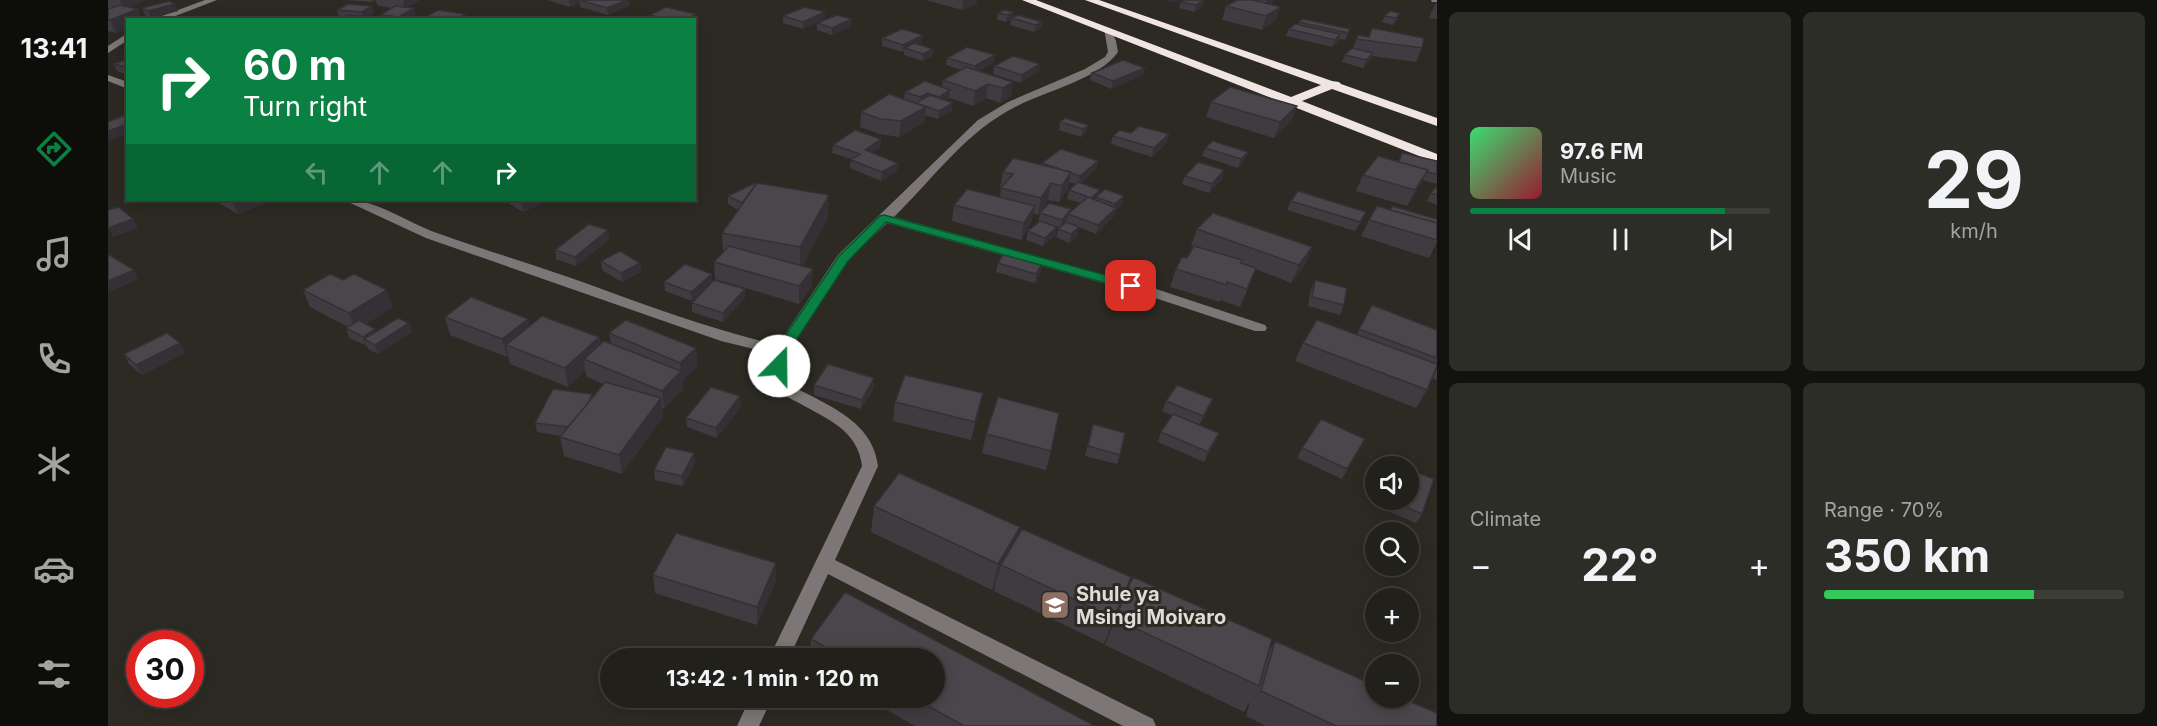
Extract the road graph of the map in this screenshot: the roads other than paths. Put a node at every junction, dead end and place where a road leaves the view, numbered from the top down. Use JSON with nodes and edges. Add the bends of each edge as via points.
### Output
{"nodes":[{"id":1,"x":213,"y":0,"type":"edge"},
{"id":2,"x":1027,"y":0,"type":"edge"},
{"id":3,"x":1090,"y":0,"type":"edge"},
{"id":4,"x":168,"y":15,"type":"junction"},
{"id":5,"x":160,"y":18,"type":"edge"},
{"id":6,"x":180,"y":18,"type":"edge"},
{"id":7,"x":1107,"y":30,"type":"junction"},
{"id":8,"x":126,"y":37,"type":"edge"},
{"id":9,"x":108,"y":50,"type":"edge"},
{"id":10,"x":108,"y":78,"type":"edge"},
{"id":11,"x":1335,"y":84,"type":"junction"},
{"id":12,"x":126,"y":85,"type":"edge"},
{"id":13,"x":1291,"y":101,"type":"junction"},
{"id":14,"x":1437,"y":122,"type":"edge"},
{"id":15,"x":1437,"y":159,"type":"edge"},
{"id":16,"x":352,"y":201,"type":"edge"},
{"id":17,"x":884,"y":218,"type":"junction"},
{"id":18,"x":1260,"y":328,"type":"dead end"},
{"id":19,"x":782,"y":351,"type":"junction"},
{"id":20,"x":823,"y":563,"type":"junction"},
{"id":21,"x":784,"y":648,"type":"edge"},
{"id":22,"x":756,"y":708,"type":"edge"},
{"id":23,"x":748,"y":726,"type":"edge"},
{"id":24,"x":1145,"y":726,"type":"edge"}],
"edges":[{"from":1,"to":4,"type":"street"},
{"from":2,"to":7,"type":"highway"},
{"from":3,"to":11,"type":"highway"},
{"from":4,"to":5,"type":"street"},
{"from":4,"to":6,"type":"street"},
{"from":7,"to":13,"type":"highway"},
{"from":7,"to":17,"type":"street","via":[[1113,52],[1108,59],[982,122]]},
{"from":8,"to":9,"type":"street"},
{"from":10,"to":12,"type":"street"},
{"from":11,"to":13,"type":"highway"},
{"from":11,"to":14,"type":"highway"},
{"from":13,"to":15,"type":"highway"},
{"from":16,"to":19,"type":"street","via":[[430,235],[672,320]]},
{"from":17,"to":18,"type":"street","via":[[1151,292]]},
{"from":17,"to":19,"type":"street","via":[[843,258]]},
{"from":19,"to":20,"type":"street","via":[[780,378],[786,389],[851,428],[868,452],[870,466]]},
{"from":20,"to":21,"type":"street"},
{"from":20,"to":24,"type":"street"},
{"from":22,"to":23,"type":"street"}]}
